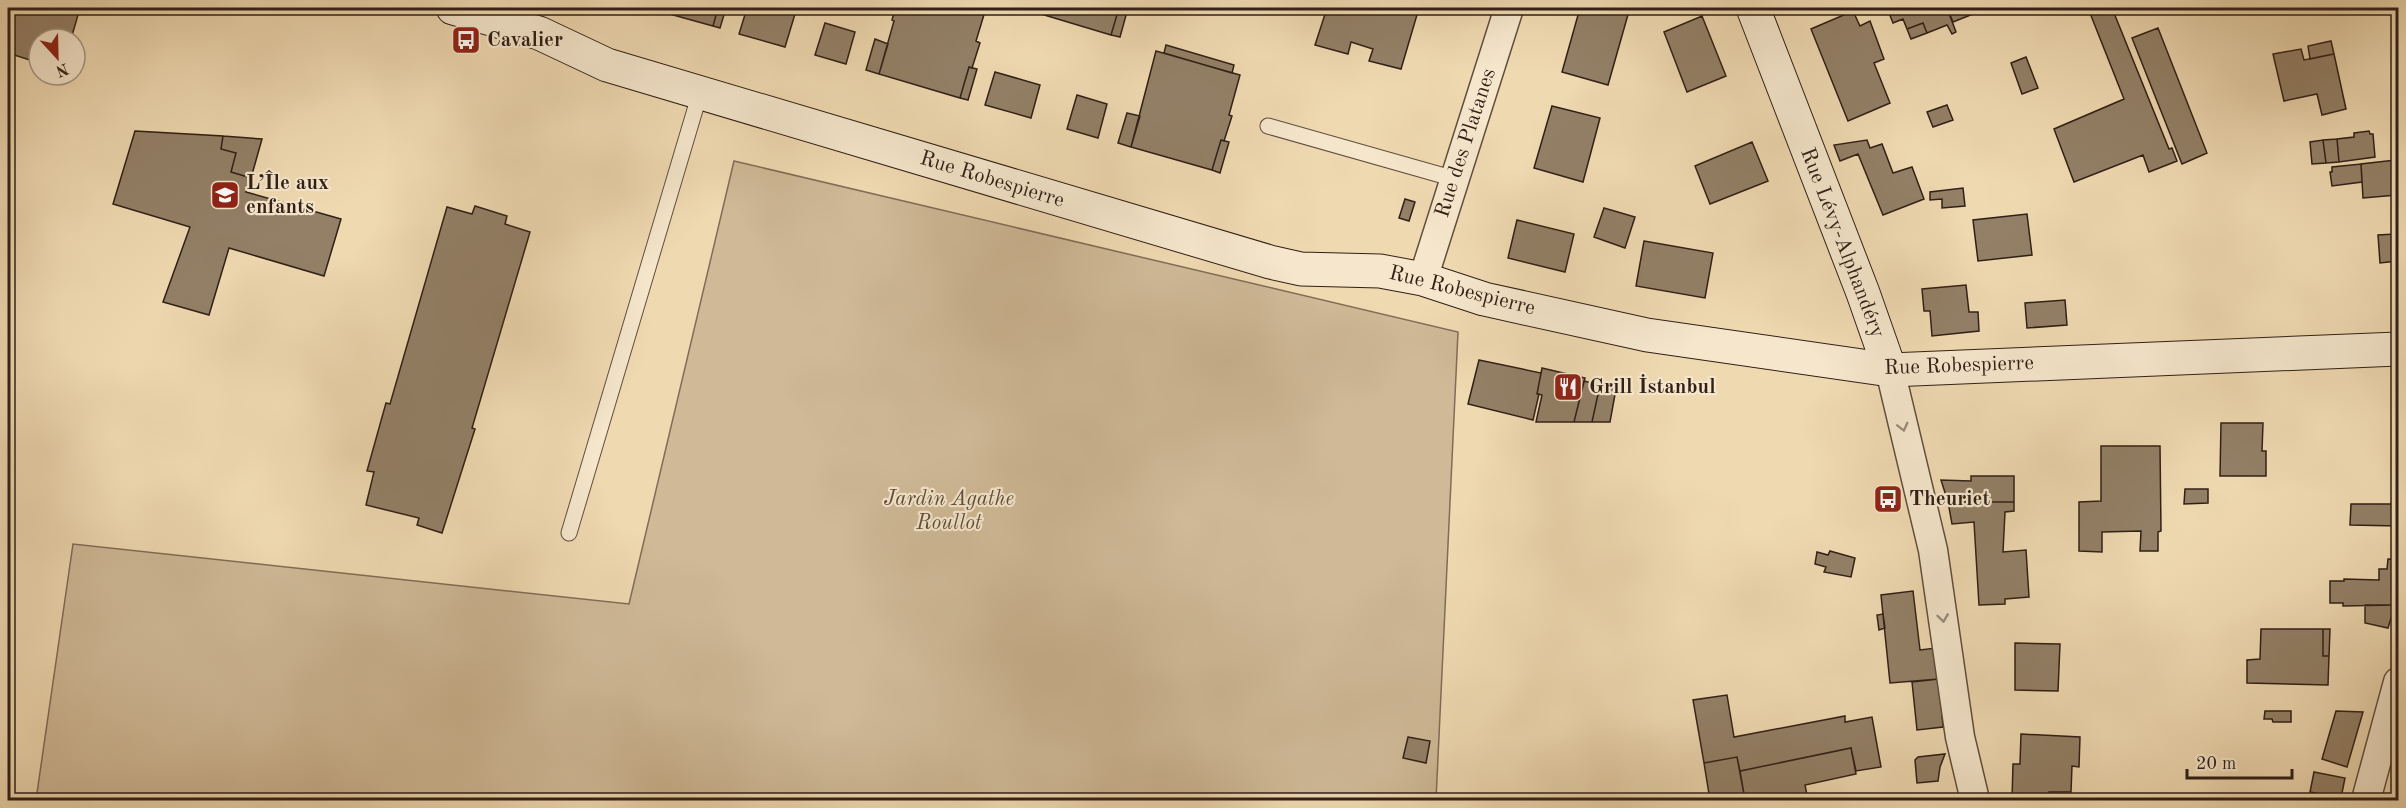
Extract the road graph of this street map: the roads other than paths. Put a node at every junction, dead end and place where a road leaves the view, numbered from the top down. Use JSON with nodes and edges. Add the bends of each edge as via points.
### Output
{"nodes":[{"id":1,"x":453,"y":8,"type":"edge"},
{"id":2,"x":1509,"y":8,"type":"edge"},
{"id":3,"x":1753,"y":8,"type":"edge"},
{"id":4,"x":505,"y":15,"type":"edge"},
{"id":5,"x":700,"y":93,"type":"junction"},
{"id":6,"x":1268,"y":126,"type":"dead end"},
{"id":7,"x":1455,"y":179,"type":"junction"},
{"id":8,"x":1423,"y":279,"type":"junction"},
{"id":9,"x":2398,"y":350,"type":"edge"},
{"id":10,"x":1890,"y":370,"type":"junction"},
{"id":11,"x":569,"y":533,"type":"dead end"},
{"id":12,"x":2398,"y":682,"type":"edge"},
{"id":13,"x":2394,"y":716,"type":"edge"},
{"id":14,"x":1975,"y":801,"type":"edge"},
{"id":15,"x":2366,"y":801,"type":"edge"}],
"edges":[{"from":1,"to":4,"type":"street","name":"Rue Robespierre"},
{"from":2,"to":7,"type":"street","name":"Rue des Platanes"},
{"from":3,"to":10,"type":"street","name":"Rue Lévy-Alphandéry"},
{"from":4,"to":5,"type":"street","name":"Rue Robespierre","via":[[608,65]]},
{"from":5,"to":8,"type":"street","name":"Rue Robespierre","via":[[1270,262],[1301,269],[1380,271]]},
{"from":5,"to":11,"type":"lane"},
{"from":6,"to":7,"type":"lane"},
{"from":7,"to":8,"type":"street","name":"Rue des Platanes"},
{"from":8,"to":10,"type":"street","name":"Rue Robespierre","via":[[1484,298],[1647,335]]},
{"from":9,"to":10,"type":"street","name":"Rue Robespierre"},
{"from":10,"to":14,"type":"street","name":"Rue Lévy-Alphandéry","one_way":true,"via":[[1933,550],[1960,737]]},
{"from":12,"to":13,"type":"street"},
{"from":13,"to":15,"type":"street"}]}
